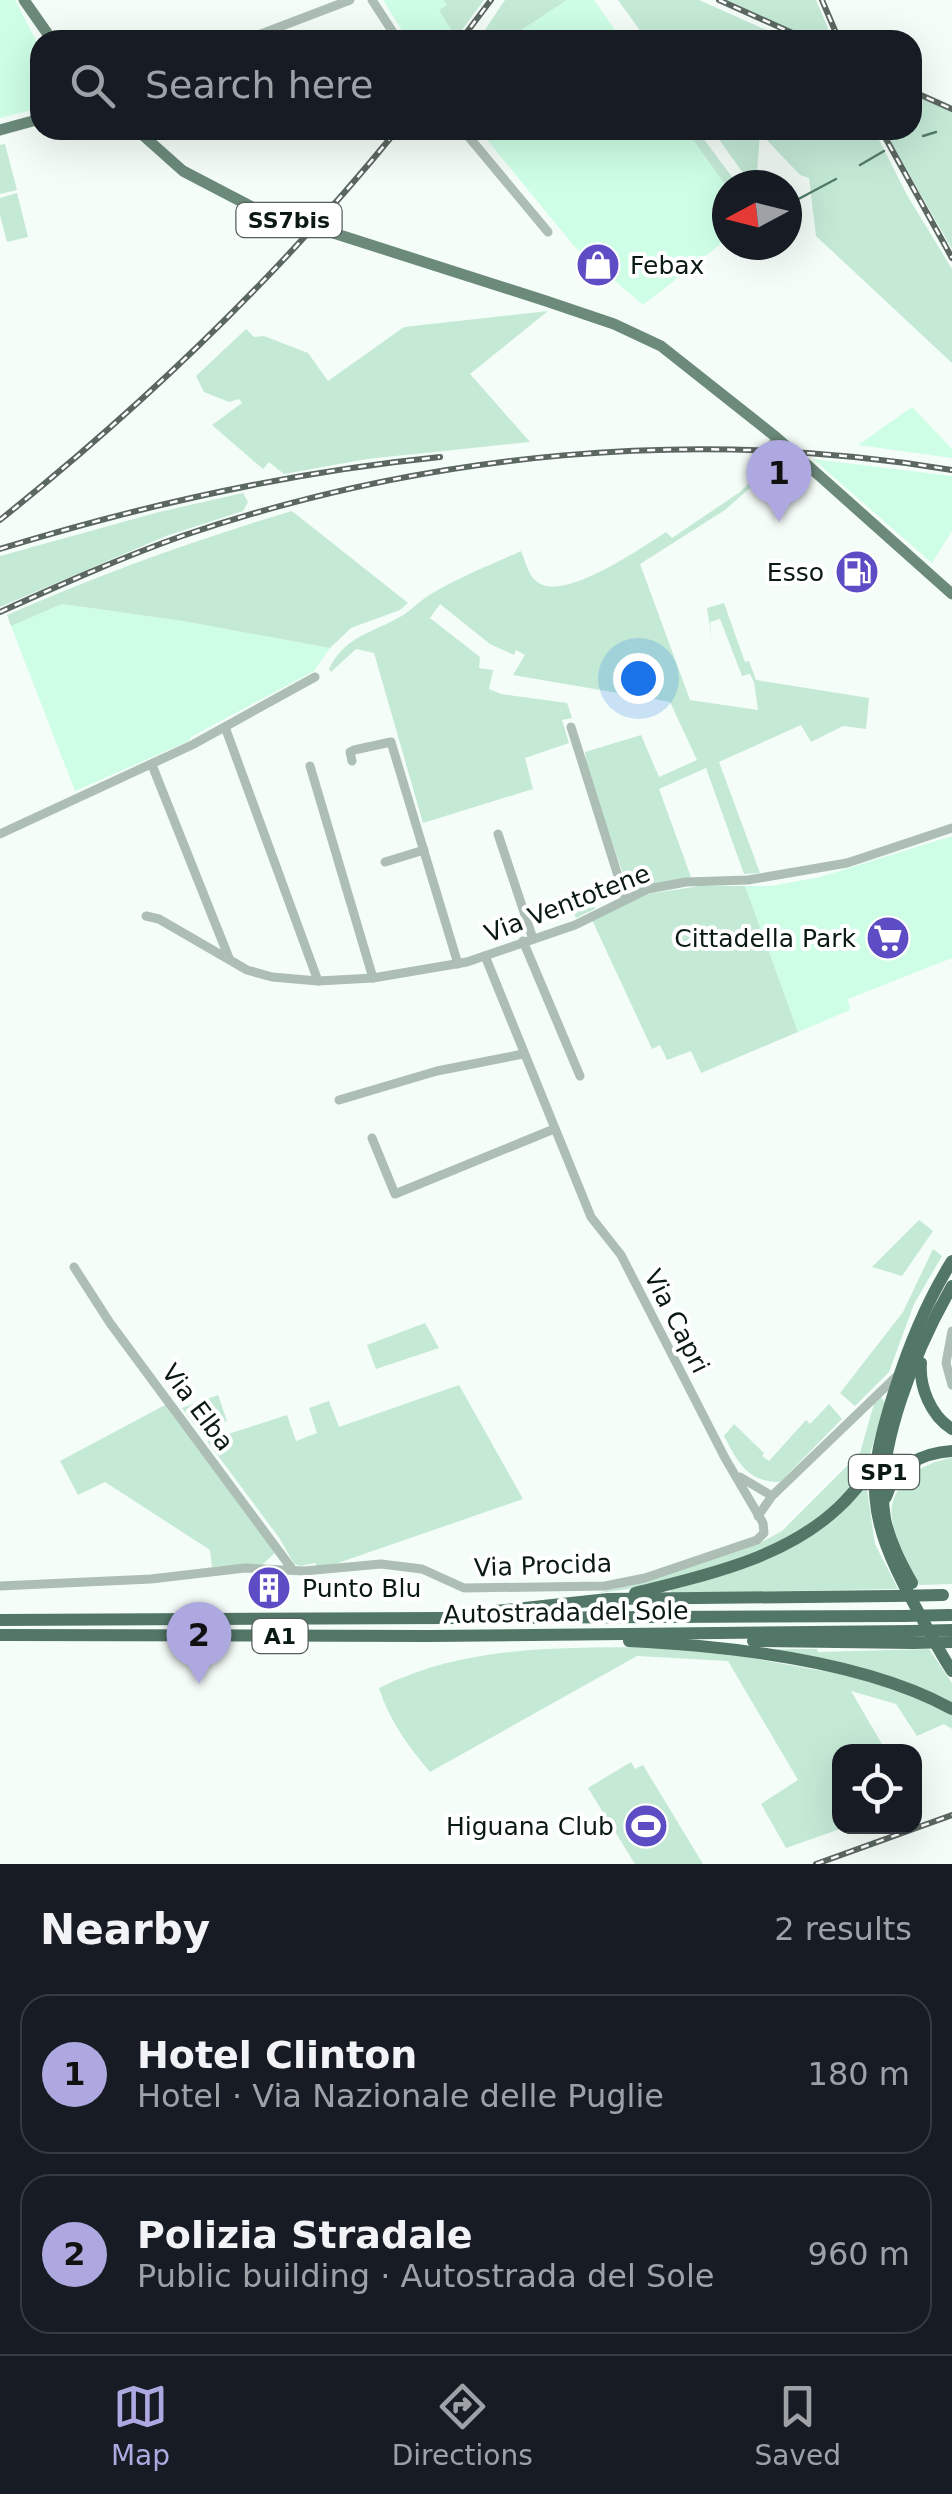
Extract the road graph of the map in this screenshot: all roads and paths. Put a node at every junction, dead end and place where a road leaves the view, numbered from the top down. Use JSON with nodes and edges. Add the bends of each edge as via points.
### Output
{"nodes":[{"id":1,"x":24,"y":0,"type":"edge"},
{"id":2,"x":350,"y":0,"type":"edge"},
{"id":3,"x":372,"y":0,"type":"edge"},
{"id":4,"x":45,"y":30,"type":"edge"},
{"id":5,"x":271,"y":30,"type":"edge"},
{"id":6,"x":392,"y":30,"type":"edge"},
{"id":7,"x":30,"y":122,"type":"edge"},
{"id":8,"x":0,"y":130,"type":"edge"},
{"id":9,"x":149,"y":140,"type":"edge"},
{"id":10,"x":470,"y":140,"type":"edge"},
{"id":11,"x":548,"y":232,"type":"dead end"},
{"id":12,"x":776,"y":437,"type":"junction"},
{"id":13,"x":764,"y":460,"type":"dead end"},
{"id":14,"x":952,"y":594,"type":"edge"},
{"id":15,"x":315,"y":678,"type":"dead end"},
{"id":16,"x":225,"y":727,"type":"junction"},
{"id":17,"x":571,"y":727,"type":"dead end"},
{"id":18,"x":352,"y":760,"type":"dead end"},
{"id":19,"x":152,"y":765,"type":"junction"},
{"id":20,"x":310,"y":766,"type":"dead end"},
{"id":21,"x":952,"y":828,"type":"edge"},
{"id":22,"x":0,"y":834,"type":"edge"},
{"id":23,"x":498,"y":834,"type":"dead end"},
{"id":24,"x":424,"y":850,"type":"junction"},
{"id":25,"x":385,"y":862,"type":"dead end"},
{"id":26,"x":625,"y":898,"type":"junction"},
{"id":27,"x":146,"y":916,"type":"dead end"},
{"id":28,"x":528,"y":940,"type":"junction"},
{"id":29,"x":485,"y":956,"type":"junction"},
{"id":30,"x":229,"y":958,"type":"junction"},
{"id":31,"x":458,"y":964,"type":"junction"},
{"id":32,"x":374,"y":978,"type":"junction"},
{"id":33,"x":318,"y":981,"type":"junction"},
{"id":34,"x":523,"y":1054,"type":"junction"},
{"id":35,"x":580,"y":1076,"type":"dead end"},
{"id":36,"x":339,"y":1100,"type":"dead end"},
{"id":37,"x":554,"y":1129,"type":"junction"},
{"id":38,"x":372,"y":1138,"type":"dead end"},
{"id":39,"x":952,"y":1261,"type":"edge"},
{"id":40,"x":74,"y":1267,"type":"dead end"},
{"id":41,"x":952,"y":1286,"type":"edge"},
{"id":42,"x":952,"y":1331,"type":"edge"},
{"id":43,"x":922,"y":1344,"type":"junction"},
{"id":44,"x":900,"y":1372,"type":"junction"},
{"id":45,"x":952,"y":1385,"type":"edge"},
{"id":46,"x":952,"y":1430,"type":"edge"},
{"id":47,"x":952,"y":1451,"type":"edge"},
{"id":48,"x":874,"y":1466,"type":"junction"},
{"id":49,"x":737,"y":1474,"type":"junction"},
{"id":50,"x":772,"y":1496,"type":"junction"},
{"id":51,"x":884,"y":1504,"type":"junction"},
{"id":52,"x":758,"y":1516,"type":"junction"},
{"id":53,"x":292,"y":1569,"type":"junction"},
{"id":54,"x":0,"y":1586,"type":"edge"},
{"id":55,"x":947,"y":1595,"type":"edge"},
{"id":56,"x":608,"y":1599,"type":"junction"},
{"id":57,"x":951,"y":1615,"type":"edge"},
{"id":58,"x":432,"y":1618,"type":"junction"},
{"id":59,"x":0,"y":1619,"type":"edge"},
{"id":60,"x":17,"y":1628,"type":"junction"},
{"id":61,"x":952,"y":1630,"type":"edge"},
{"id":62,"x":582,"y":1633,"type":"junction"},
{"id":63,"x":0,"y":1636,"type":"edge"},
{"id":64,"x":912,"y":1637,"type":"junction"},
{"id":65,"x":952,"y":1642,"type":"edge"},
{"id":66,"x":952,"y":1655,"type":"edge"},
{"id":67,"x":952,"y":1671,"type":"edge"},
{"id":68,"x":952,"y":1709,"type":"edge"}],
"edges":[{"from":1,"to":4,"type":"main road"},
{"from":2,"to":5,"type":"street"},
{"from":3,"to":6,"type":"street"},
{"from":7,"to":8,"type":"main road"},
{"from":9,"to":12,"type":"main road","number":"SS7bis","via":[[184,170],[252,207],[641,335]]},
{"from":10,"to":11,"type":"street"},
{"from":12,"to":13,"type":"street"},
{"from":12,"to":14,"type":"main road","number":"SS7bis"},
{"from":15,"to":16,"type":"street"},
{"from":16,"to":19,"type":"street"},
{"from":16,"to":33,"type":"street"},
{"from":17,"to":26,"type":"street"},
{"from":18,"to":24,"type":"street","via":[[354,750],[391,742]]},
{"from":19,"to":22,"type":"street"},
{"from":19,"to":30,"type":"street"},
{"from":20,"to":32,"type":"street"},
{"from":21,"to":26,"type":"street","name":"Via Ventotene","via":[[827,871],[686,882]]},
{"from":23,"to":28,"type":"street"},
{"from":24,"to":25,"type":"street"},
{"from":24,"to":31,"type":"street"},
{"from":26,"to":28,"type":"street","name":"Via Ventotene"},
{"from":27,"to":30,"type":"street","name":"Via Ventotene"},
{"from":28,"to":29,"type":"street","name":"Via Ventotene"},
{"from":28,"to":35,"type":"street"},
{"from":29,"to":31,"type":"street","name":"Via Ventotene"},
{"from":29,"to":34,"type":"street","name":"Via Capri"},
{"from":30,"to":33,"type":"street","name":"Via Ventotene","via":[[272,978]]},
{"from":31,"to":32,"type":"street","name":"Via Ventotene"},
{"from":32,"to":33,"type":"street","name":"Via Ventotene"},
{"from":34,"to":36,"type":"street"},
{"from":34,"to":37,"type":"street","name":"Via Capri"},
{"from":37,"to":38,"type":"street","via":[[395,1194]]},
{"from":37,"to":49,"type":"street","name":"Via Capri","via":[[592,1217],[621,1255]]},
{"from":39,"to":44,"type":"highway","number":"SP1","via":[[926,1304]]},
{"from":40,"to":53,"type":"street","name":"Via Elba"},
{"from":41,"to":43,"type":"highway","number":"SP1"},
{"from":42,"to":45,"type":"street","via":[[946,1363]]},
{"from":43,"to":46,"type":"highway","via":[[920,1376],[936,1414]]},
{"from":43,"to":51,"type":"highway","number":"SP1","via":[[886,1455]]},
{"from":44,"to":48,"type":"highway","number":"SP1"},
{"from":44,"to":50,"type":"street"},
{"from":47,"to":51,"type":"highway","via":[[902,1468]]},
{"from":48,"to":56,"type":"highway","via":[[838,1508],[775,1550]]},
{"from":48,"to":67,"type":"highway","number":"SP1","via":[[886,1551]]},
{"from":49,"to":50,"type":"street"},
{"from":49,"to":52,"type":"street","name":"Via Capri"},
{"from":50,"to":52,"type":"street"},
{"from":51,"to":66,"type":"highway","number":"SP1","via":[[894,1548]]},
{"from":52,"to":53,"type":"street","name":"Via Procida","via":[[764,1533],[758,1540],[605,1586],[464,1588],[422,1569],[382,1564]]},
{"from":53,"to":54,"type":"street","name":"Via Procida"},
{"from":55,"to":56,"type":"highway","bridge":true},
{"from":56,"to":58,"type":"highway"},
{"from":57,"to":58,"type":"highway","name":"Autostrada del Sole","number":"A1","bridge":true},
{"from":58,"to":60,"type":"highway","name":"Autostrada del Sole","number":"A1"},
{"from":59,"to":60,"type":"highway","name":"Autostrada del Sole","number":"A1"},
{"from":60,"to":62,"type":"highway","name":"Autostrada del Sole","number":"A1"},
{"from":60,"to":63,"type":"highway"},
{"from":61,"to":64,"type":"highway","bridge":true},
{"from":62,"to":64,"type":"highway","name":"Autostrada del Sole","number":"A1","via":[[725,1641]]},
{"from":62,"to":68,"type":"highway","via":[[704,1645],[855,1672]]},
{"from":64,"to":65,"type":"highway","bridge":true}]}
